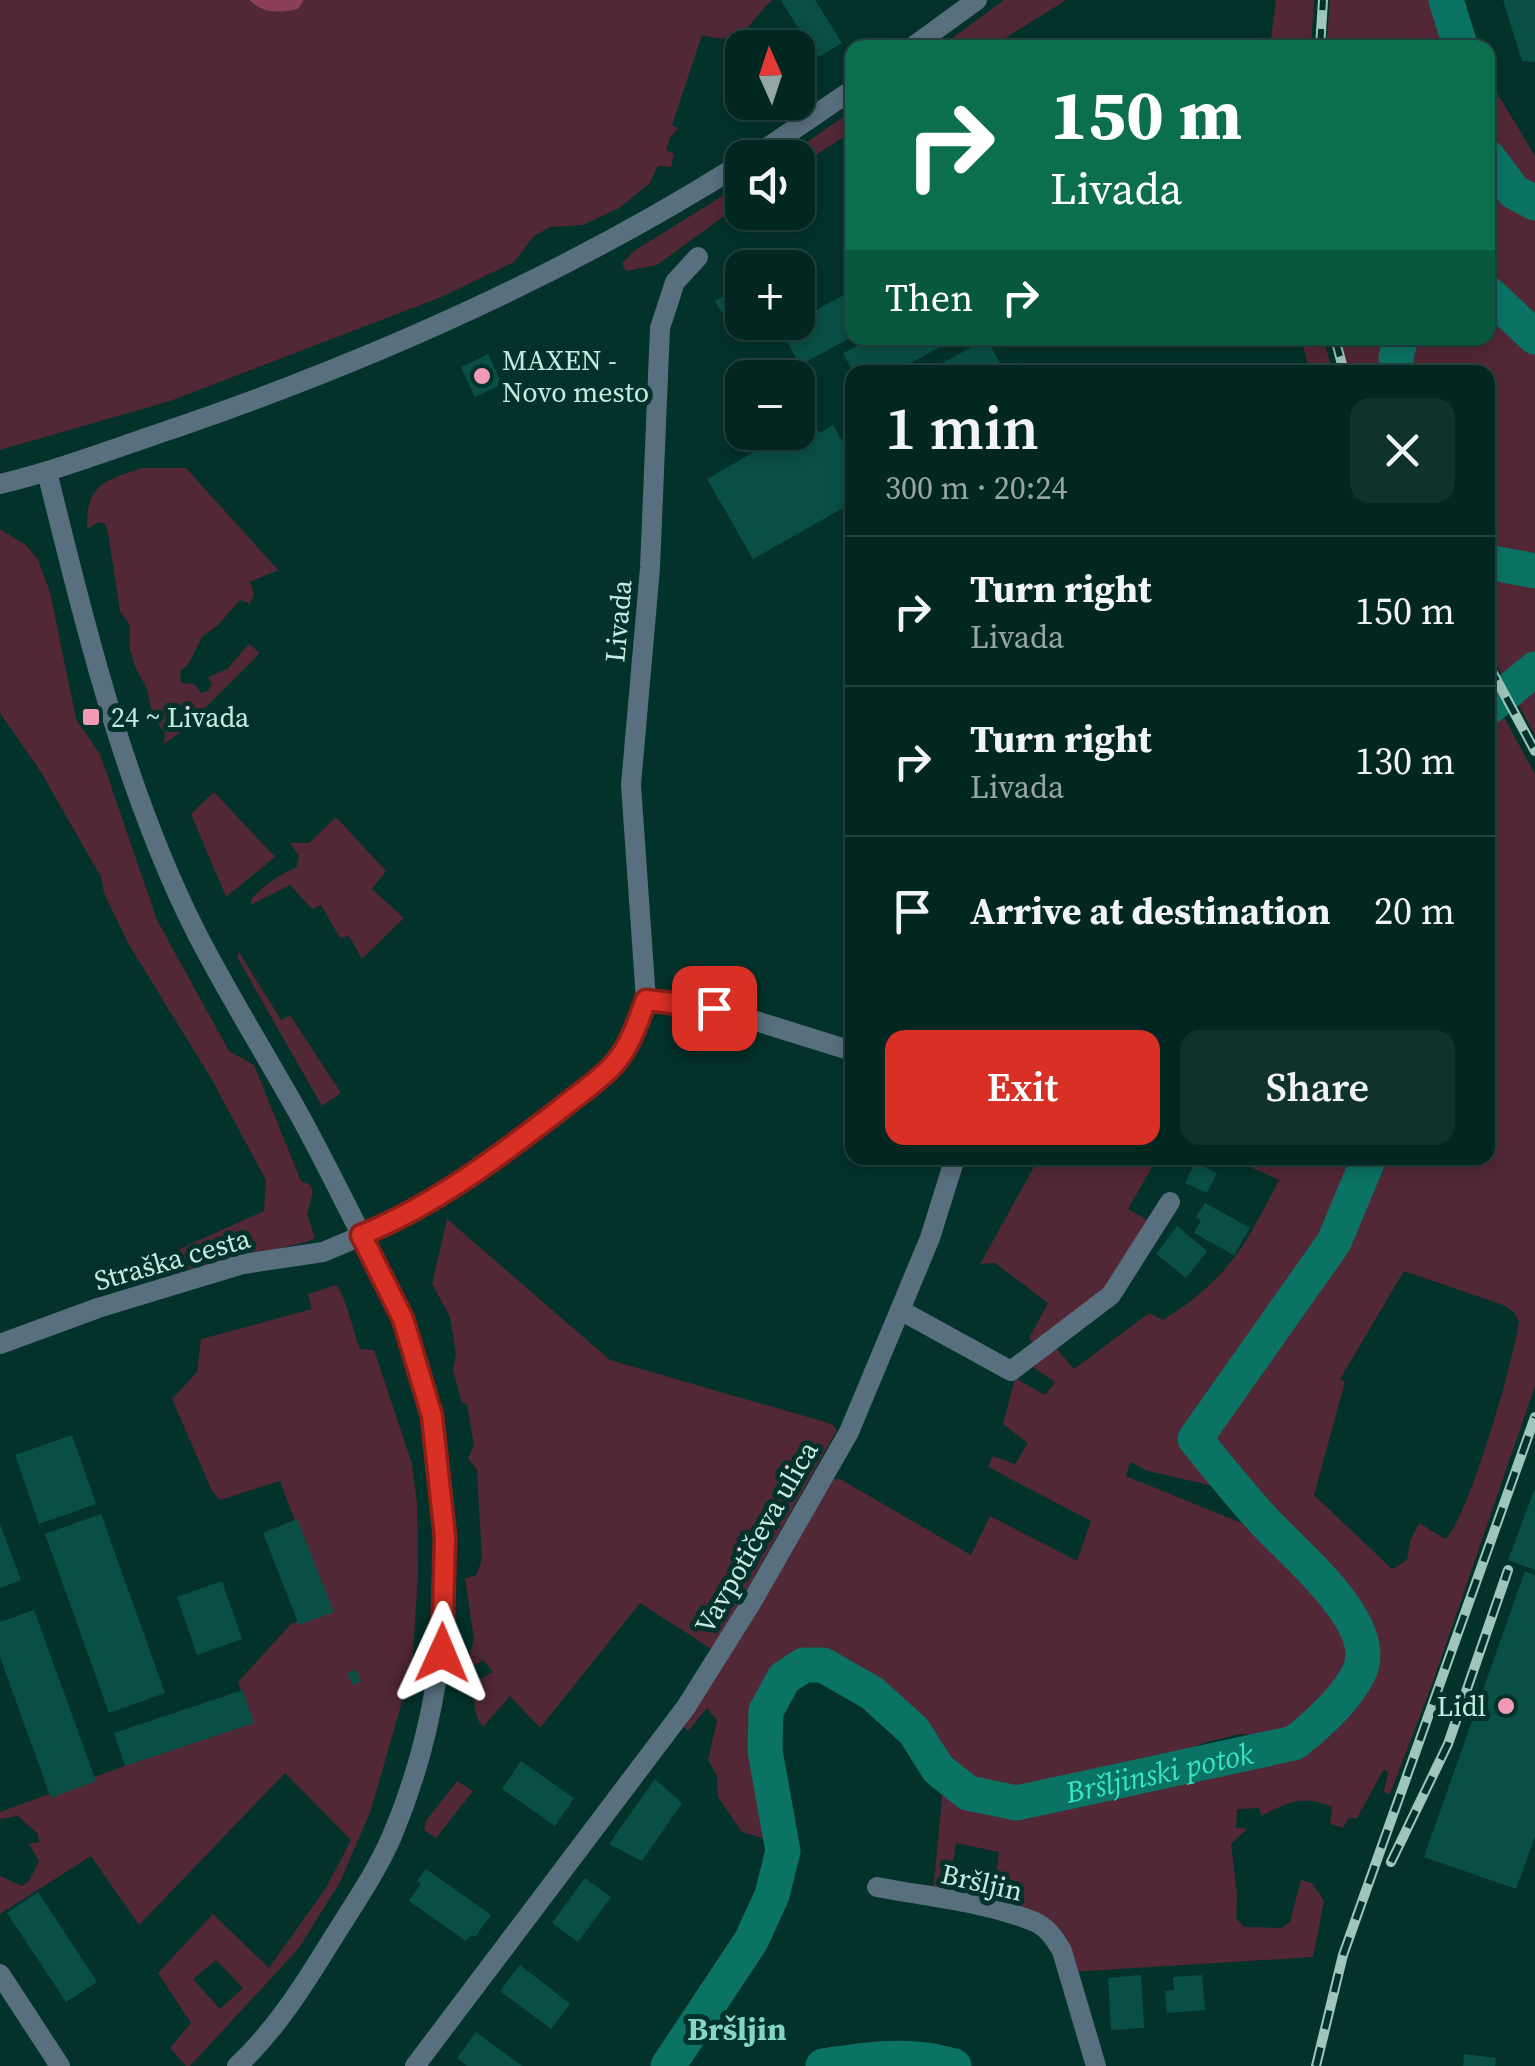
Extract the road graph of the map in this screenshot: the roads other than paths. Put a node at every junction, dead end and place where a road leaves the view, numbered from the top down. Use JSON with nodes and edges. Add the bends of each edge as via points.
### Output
{"nodes":[{"id":1,"x":977,"y":0,"type":"edge"},
{"id":2,"x":922,"y":40,"type":"edge"},
{"id":3,"x":845,"y":95,"type":"edge"},
{"id":4,"x":778,"y":140,"type":"edge"},
{"id":5,"x":725,"y":173,"type":"edge"},
{"id":6,"x":698,"y":257,"type":"dead end"},
{"id":7,"x":47,"y":472,"type":"junction"},
{"id":8,"x":0,"y":484,"type":"edge"},
{"id":9,"x":646,"y":1000,"type":"junction"},
{"id":10,"x":845,"y":1049,"type":"edge"},
{"id":11,"x":952,"y":1165,"type":"edge"},
{"id":12,"x":1170,"y":1202,"type":"dead end"},
{"id":13,"x":361,"y":1235,"type":"junction"},
{"id":14,"x":900,"y":1310,"type":"junction"},
{"id":15,"x":0,"y":1344,"type":"edge"},
{"id":16,"x":877,"y":1887,"type":"dead end"},
{"id":17,"x":0,"y":1974,"type":"edge"},
{"id":18,"x":60,"y":2066,"type":"edge"},
{"id":19,"x":237,"y":2066,"type":"edge"},
{"id":20,"x":415,"y":2066,"type":"edge"},
{"id":21,"x":1096,"y":2066,"type":"edge"}],
"edges":[{"from":1,"to":2,"type":"street"},
{"from":3,"to":4,"type":"street"},
{"from":5,"to":7,"type":"street","via":[[624,234],[452,321]]},
{"from":6,"to":9,"type":"street","name":"Livada","via":[[674,282],[660,328],[632,785]]},
{"from":7,"to":8,"type":"street"},
{"from":7,"to":13,"type":"street","via":[[141,804],[196,932]]},
{"from":9,"to":10,"type":"street","via":[[714,1008]]},
{"from":9,"to":13,"type":"street","name":"Livada","via":[[616,1063],[589,1086],[507,1150],[392,1223]]},
{"from":11,"to":14,"type":"street"},
{"from":12,"to":14,"type":"street","via":[[1111,1295],[1011,1372]]},
{"from":13,"to":15,"type":"street","name":"Straška cesta","via":[[324,1252],[225,1270],[98,1308]]},
{"from":13,"to":19,"type":"street","via":[[403,1319],[432,1416],[445,1537],[442,1653],[422,1755],[391,1837],[301,1989]]},
{"from":14,"to":20,"type":"street","name":"Vavpotičeva ulica","via":[[849,1432],[686,1707]]},
{"from":16,"to":21,"type":"street","name":"Bršljin","via":[[1038,1923],[1062,1951]]},
{"from":17,"to":18,"type":"street"}]}
